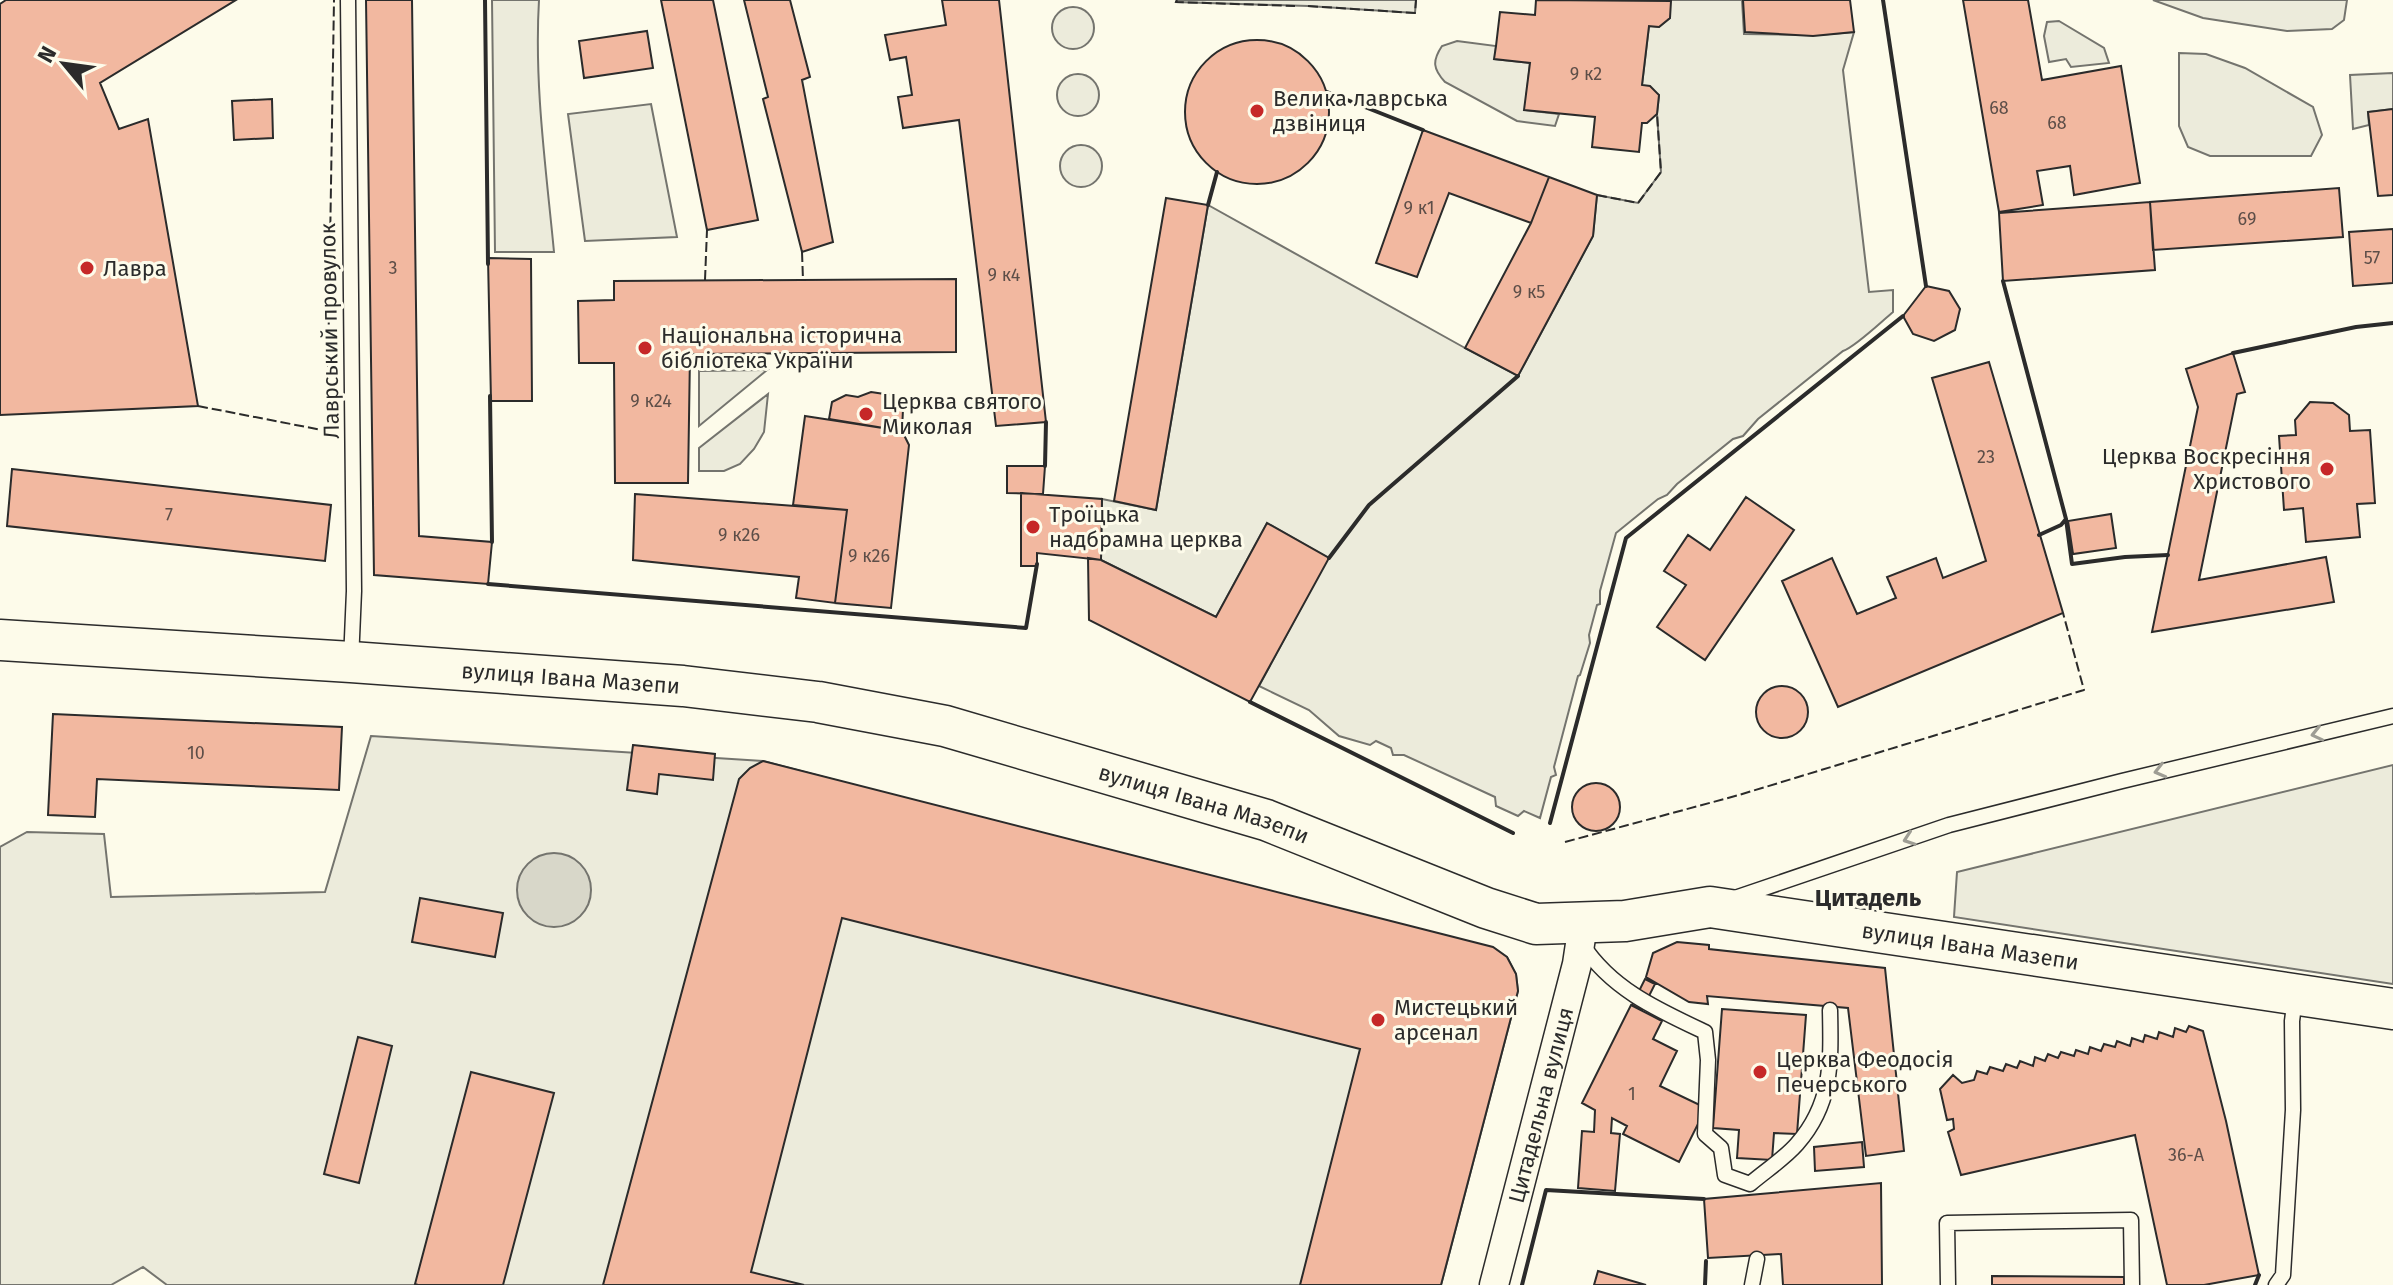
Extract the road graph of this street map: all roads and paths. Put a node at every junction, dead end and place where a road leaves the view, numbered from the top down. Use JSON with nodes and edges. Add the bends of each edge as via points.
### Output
{"nodes":[{"id":1,"x":348,"y":0,"type":"edge"},
{"id":2,"x":0,"y":640,"type":"edge"},
{"id":3,"x":351,"y":662,"type":"junction"},
{"id":4,"x":2393,"y":716,"type":"edge"},
{"id":5,"x":1710,"y":907,"type":"junction"},
{"id":6,"x":1581,"y":933,"type":"junction"},
{"id":7,"x":2295,"y":993,"type":"junction"},
{"id":8,"x":2393,"y":1009,"type":"edge"},
{"id":9,"x":1830,"y":1010,"type":"dead end"},
{"id":10,"x":1757,"y":1259,"type":"dead end"},
{"id":11,"x":1494,"y":1285,"type":"edge"},
{"id":12,"x":1752,"y":1285,"type":"edge"},
{"id":13,"x":1948,"y":1285,"type":"edge"},
{"id":14,"x":2132,"y":1285,"type":"edge"},
{"id":15,"x":2276,"y":1285,"type":"edge"}],
"edges":[{"from":1,"to":3,"type":"lane","name":"Лаврський провулок"},
{"from":2,"to":3,"type":"main road","name":"вулиця Івана Мазепи"},
{"from":3,"to":6,"type":"main road","name":"вулиця Івана Мазепи","via":[[683,686],[818,702],[945,726],[1266,820],[1486,908]]},
{"from":4,"to":5,"type":"lane","one_way":true,"via":[[1949,825]]},
{"from":5,"to":6,"type":"main road","name":"вулиця Івана Мазепи"},
{"from":5,"to":7,"type":"main road","name":"вулиця Івана Мазепи"},
{"from":6,"to":9,"type":"lane","via":[[1591,958],[1617,984],[1705,1032],[1705,1134],[1721,1148],[1725,1175],[1750,1184],[1797,1144],[1817,1115],[1828,1089]]},
{"from":6,"to":11,"type":"street","name":"Цитадельна вулиця"},
{"from":7,"to":8,"type":"main road","name":"вулиця Івана Мазепи"},
{"from":7,"to":15,"type":"lane","via":[[2283,1275]]},
{"from":10,"to":12,"type":"lane"},
{"from":13,"to":14,"type":"lane","via":[[1947,1223],[2131,1220]]}]}
